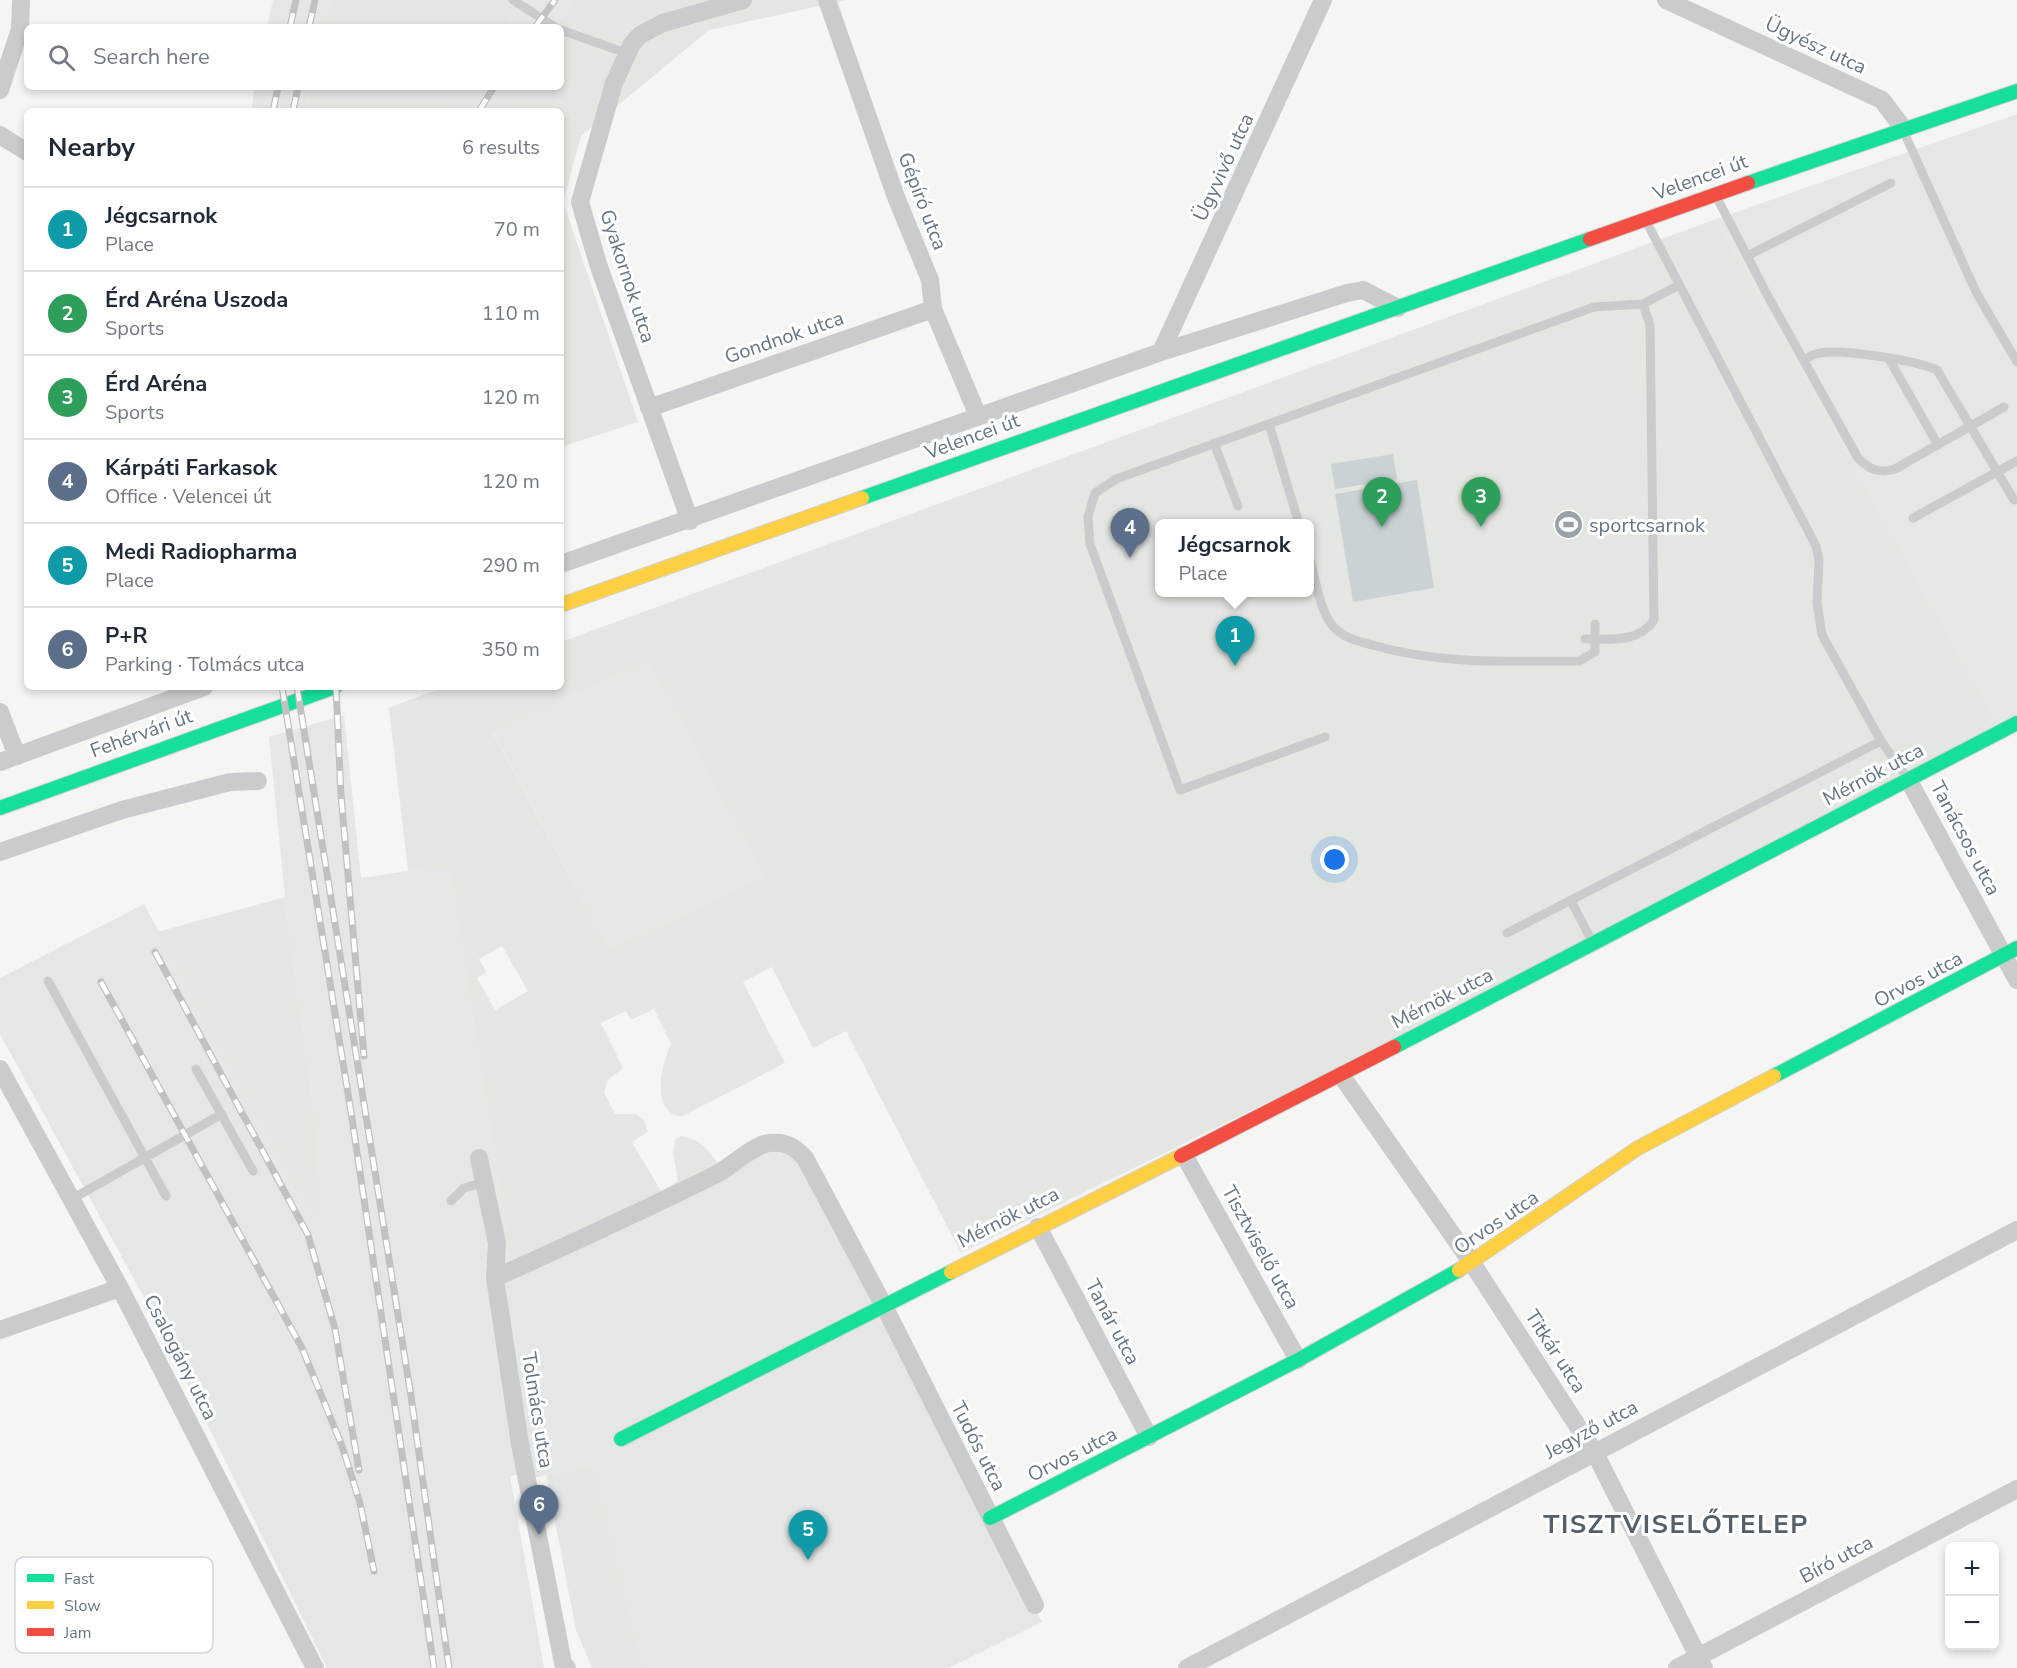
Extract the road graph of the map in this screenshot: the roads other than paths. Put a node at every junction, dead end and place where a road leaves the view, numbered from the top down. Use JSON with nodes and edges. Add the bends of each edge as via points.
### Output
{"nodes":[{"id":1,"x":21,"y":0,"type":"edge"},
{"id":2,"x":513,"y":0,"type":"edge"},
{"id":3,"x":743,"y":0,"type":"edge"},
{"id":4,"x":827,"y":0,"type":"edge"},
{"id":5,"x":1323,"y":0,"type":"edge"},
{"id":6,"x":1666,"y":0,"type":"edge"},
{"id":7,"x":550,"y":24,"type":"edge"},
{"id":8,"x":564,"y":31,"type":"edge"},
{"id":9,"x":629,"y":49,"type":"junction"},
{"id":10,"x":0,"y":90,"type":"edge"},
{"id":11,"x":2017,"y":91,"type":"edge"},
{"id":12,"x":1903,"y":128,"type":"junction"},
{"id":13,"x":0,"y":135,"type":"edge"},
{"id":14,"x":24,"y":150,"type":"edge"},
{"id":15,"x":1891,"y":183,"type":"dead end"},
{"id":16,"x":1716,"y":196,"type":"junction"},
{"id":17,"x":1646,"y":221,"type":"junction"},
{"id":18,"x":1747,"y":256,"type":"junction"},
{"id":19,"x":1680,"y":285,"type":"junction"},
{"id":20,"x":1643,"y":304,"type":"junction"},
{"id":21,"x":1398,"y":308,"type":"junction"},
{"id":22,"x":933,"y":309,"type":"junction"},
{"id":23,"x":1161,"y":352,"type":"junction"},
{"id":24,"x":1889,"y":359,"type":"junction"},
{"id":25,"x":1804,"y":361,"type":"junction"},
{"id":26,"x":2017,"y":362,"type":"edge"},
{"id":27,"x":2004,"y":407,"type":"dead end"},
{"id":28,"x":649,"y":408,"type":"junction"},
{"id":29,"x":978,"y":416,"type":"junction"},
{"id":30,"x":1269,"y":424,"type":"junction"},
{"id":31,"x":1971,"y":426,"type":"junction"},
{"id":32,"x":1214,"y":443,"type":"junction"},
{"id":33,"x":1938,"y":445,"type":"junction"},
{"id":34,"x":2017,"y":461,"type":"edge"},
{"id":35,"x":1998,"y":472,"type":"junction"},
{"id":36,"x":2014,"y":500,"type":"dead end"},
{"id":37,"x":1238,"y":506,"type":"dead end"},
{"id":38,"x":1913,"y":518,"type":"dead end"},
{"id":39,"x":1298,"y":519,"type":"edge"},
{"id":40,"x":690,"y":520,"type":"junction"},
{"id":41,"x":564,"y":563,"type":"edge"},
{"id":42,"x":1314,"y":572,"type":"edge"},
{"id":43,"x":564,"y":604,"type":"edge"},
{"id":44,"x":1595,"y":624,"type":"dead end"},
{"id":45,"x":1585,"y":639,"type":"dead end"},
{"id":46,"x":1595,"y":639,"type":"junction"},
{"id":47,"x":196,"y":690,"type":"edge"},
{"id":48,"x":327,"y":690,"type":"edge"},
{"id":49,"x":0,"y":712,"type":"edge"},
{"id":50,"x":2017,"y":723,"type":"edge"},
{"id":51,"x":1325,"y":737,"type":"dead end"},
{"id":52,"x":1881,"y":741,"type":"junction"},
{"id":53,"x":9,"y":759,"type":"edge"},
{"id":54,"x":258,"y":781,"type":"dead end"},
{"id":55,"x":1909,"y":781,"type":"junction"},
{"id":56,"x":0,"y":808,"type":"edge"},
{"id":57,"x":0,"y":852,"type":"edge"},
{"id":58,"x":1571,"y":901,"type":"junction"},
{"id":59,"x":1507,"y":933,"type":"dead end"},
{"id":60,"x":1594,"y":944,"type":"junction"},
{"id":61,"x":2010,"y":952,"type":"edge"},
{"id":62,"x":2017,"y":980,"type":"edge"},
{"id":63,"x":48,"y":981,"type":"dead end"},
{"id":64,"x":0,"y":1069,"type":"edge"},
{"id":65,"x":196,"y":1069,"type":"dead end"},
{"id":66,"x":1341,"y":1075,"type":"junction"},
{"id":67,"x":222,"y":1114,"type":"junction"},
{"id":68,"x":1184,"y":1155,"type":"junction"},
{"id":69,"x":479,"y":1158,"type":"dead end"},
{"id":70,"x":146,"y":1159,"type":"junction"},
{"id":71,"x":253,"y":1170,"type":"dead end"},
{"id":72,"x":485,"y":1182,"type":"junction"},
{"id":73,"x":166,"y":1196,"type":"dead end"},
{"id":74,"x":72,"y":1199,"type":"junction"},
{"id":75,"x":451,"y":1201,"type":"dead end"},
{"id":76,"x":1038,"y":1227,"type":"junction"},
{"id":77,"x":2017,"y":1230,"type":"edge"},
{"id":78,"x":1472,"y":1263,"type":"junction"},
{"id":79,"x":495,"y":1278,"type":"junction"},
{"id":80,"x":120,"y":1288,"type":"junction"},
{"id":81,"x":884,"y":1306,"type":"junction"},
{"id":82,"x":0,"y":1330,"type":"edge"},
{"id":83,"x":1298,"y":1360,"type":"junction"},
{"id":84,"x":1149,"y":1437,"type":"junction"},
{"id":85,"x":621,"y":1439,"type":"dead end"},
{"id":86,"x":1595,"y":1453,"type":"junction"},
{"id":87,"x":2017,"y":1489,"type":"edge"},
{"id":88,"x":990,"y":1518,"type":"junction"},
{"id":89,"x":1035,"y":1605,"type":"dead end"},
{"id":90,"x":1701,"y":1662,"type":"edge"},
{"id":91,"x":315,"y":1668,"type":"edge"},
{"id":92,"x":567,"y":1668,"type":"edge"},
{"id":93,"x":1187,"y":1668,"type":"edge"},
{"id":94,"x":1677,"y":1668,"type":"edge"}],
"edges":[{"from":1,"to":10,"type":"street","via":[[20,29]]},
{"from":2,"to":7,"type":"lane"},
{"from":3,"to":9,"type":"street","via":[[657,26],[640,35]]},
{"from":4,"to":22,"type":"street","name":"Gépíró utca","via":[[896,197],[930,280]]},
{"from":5,"to":23,"type":"street","name":"Ügyvivő utca"},
{"from":6,"to":12,"type":"street","name":"Ügyész utca","via":[[1882,100]]},
{"from":8,"to":9,"type":"lane"},
{"from":9,"to":28,"type":"street","name":"Gyakornok utca","via":[[614,83],[580,202]]},
{"from":11,"to":12,"type":"street","name":"Velencei út"},
{"from":12,"to":16,"type":"street","name":"Velencei út"},
{"from":12,"to":26,"type":"lane","via":[[1976,292]]},
{"from":13,"to":14,"type":"street"},
{"from":15,"to":18,"type":"lane"},
{"from":16,"to":17,"type":"street","name":"Velencei út"},
{"from":16,"to":18,"type":"lane"},
{"from":17,"to":19,"type":"lane"},
{"from":17,"to":21,"type":"street","name":"Velencei út"},
{"from":18,"to":25,"type":"lane"},
{"from":19,"to":20,"type":"lane"},
{"from":19,"to":52,"type":"lane","via":[[1816,546],[1822,635]]},
{"from":20,"to":30,"type":"lane","via":[[1594,307]]},
{"from":20,"to":46,"type":"lane","via":[[1650,325],[1654,620],[1637,635]]},
{"from":21,"to":23,"type":"street","name":"Velencei út","via":[[1363,290]]},
{"from":21,"to":43,"type":"street","name":"Velencei út"},
{"from":22,"to":28,"type":"street","name":"Gondnok utca"},
{"from":22,"to":29,"type":"street","name":"Gépíró utca"},
{"from":23,"to":29,"type":"street","name":"Velencei út"},
{"from":24,"to":25,"type":"lane","via":[[1824,353]]},
{"from":24,"to":31,"type":"lane","via":[[1937,369]]},
{"from":24,"to":33,"type":"lane"},
{"from":25,"to":33,"type":"lane","via":[[1866,466],[1886,472]]},
{"from":27,"to":31,"type":"lane"},
{"from":28,"to":40,"type":"street","name":"Gyakornok utca"},
{"from":29,"to":40,"type":"street","name":"Velencei út"},
{"from":30,"to":32,"type":"lane"},
{"from":30,"to":39,"type":"lane"},
{"from":31,"to":33,"type":"lane"},
{"from":31,"to":35,"type":"lane"},
{"from":32,"to":37,"type":"lane"},
{"from":32,"to":51,"type":"lane","via":[[1116,479],[1095,493],[1088,517],[1090,544],[1180,790]]},
{"from":34,"to":35,"type":"lane"},
{"from":35,"to":36,"type":"lane"},
{"from":35,"to":38,"type":"lane"},
{"from":40,"to":41,"type":"street","name":"Velencei út"},
{"from":42,"to":46,"type":"lane","via":[[1332,625],[1342,635],[1432,659],[1579,661],[1595,652]]},
{"from":44,"to":46,"type":"lane"},
{"from":45,"to":46,"type":"lane"},
{"from":47,"to":53,"type":"street","name":"Fehérvári út"},
{"from":48,"to":56,"type":"street","name":"Fehérvári út"},
{"from":49,"to":53,"type":"street"},
{"from":50,"to":55,"type":"street","name":"Mérnök utca"},
{"from":52,"to":55,"type":"lane"},
{"from":52,"to":58,"type":"lane"},
{"from":54,"to":57,"type":"street","via":[[230,782],[122,810]]},
{"from":55,"to":60,"type":"street","name":"Mérnök utca"},
{"from":55,"to":61,"type":"street","name":"Tanácsos utca"},
{"from":58,"to":59,"type":"lane"},
{"from":58,"to":60,"type":"lane"},
{"from":60,"to":66,"type":"street","name":"Mérnök utca"},
{"from":61,"to":62,"type":"street","name":"Tanácsos utca"},
{"from":61,"to":78,"type":"street","name":"Orvos utca","via":[[1638,1148]]},
{"from":63,"to":70,"type":"lane"},
{"from":64,"to":74,"type":"street","name":"Csalogány utca"},
{"from":65,"to":67,"type":"lane"},
{"from":66,"to":68,"type":"street","name":"Mérnök utca"},
{"from":66,"to":78,"type":"street","name":"Titkár utca"},
{"from":67,"to":70,"type":"lane"},
{"from":67,"to":71,"type":"lane"},
{"from":68,"to":76,"type":"street","name":"Mérnök utca"},
{"from":68,"to":83,"type":"street","name":"Tisztviselő utca"},
{"from":69,"to":72,"type":"street","name":"Tolmács utca"},
{"from":70,"to":73,"type":"lane"},
{"from":70,"to":74,"type":"lane"},
{"from":72,"to":75,"type":"lane","via":[[464,1188]]},
{"from":72,"to":79,"type":"street","name":"Tolmács utca","via":[[497,1243]]},
{"from":74,"to":80,"type":"street","name":"Csalogány utca"},
{"from":76,"to":81,"type":"street","name":"Mérnök utca"},
{"from":76,"to":84,"type":"street","name":"Tanár utca"},
{"from":77,"to":86,"type":"street","name":"Jegyző utca"},
{"from":78,"to":83,"type":"street","name":"Orvos utca"},
{"from":78,"to":86,"type":"street","name":"Titkár utca"},
{"from":79,"to":81,"type":"street","via":[[650,1208],[719,1173],[755,1148],[782,1142],[795,1147],[805,1158]]},
{"from":79,"to":92,"type":"street","name":"Tolmács utca","via":[[524,1465],[548,1593]]},
{"from":80,"to":82,"type":"street"},
{"from":80,"to":91,"type":"street","name":"Csalogány utca"},
{"from":81,"to":85,"type":"street","name":"Mérnök utca"},
{"from":81,"to":88,"type":"street","name":"Tudós utca"},
{"from":83,"to":84,"type":"street","name":"Orvos utca"},
{"from":84,"to":88,"type":"street","name":"Orvos utca"},
{"from":86,"to":90,"type":"street","name":"Titkár utca"},
{"from":86,"to":93,"type":"street","name":"Jegyző utca"},
{"from":87,"to":90,"type":"street","name":"Bíró utca"},
{"from":88,"to":89,"type":"street","name":"Tudós utca"},
{"from":90,"to":94,"type":"street","name":"Bíró utca"}]}
